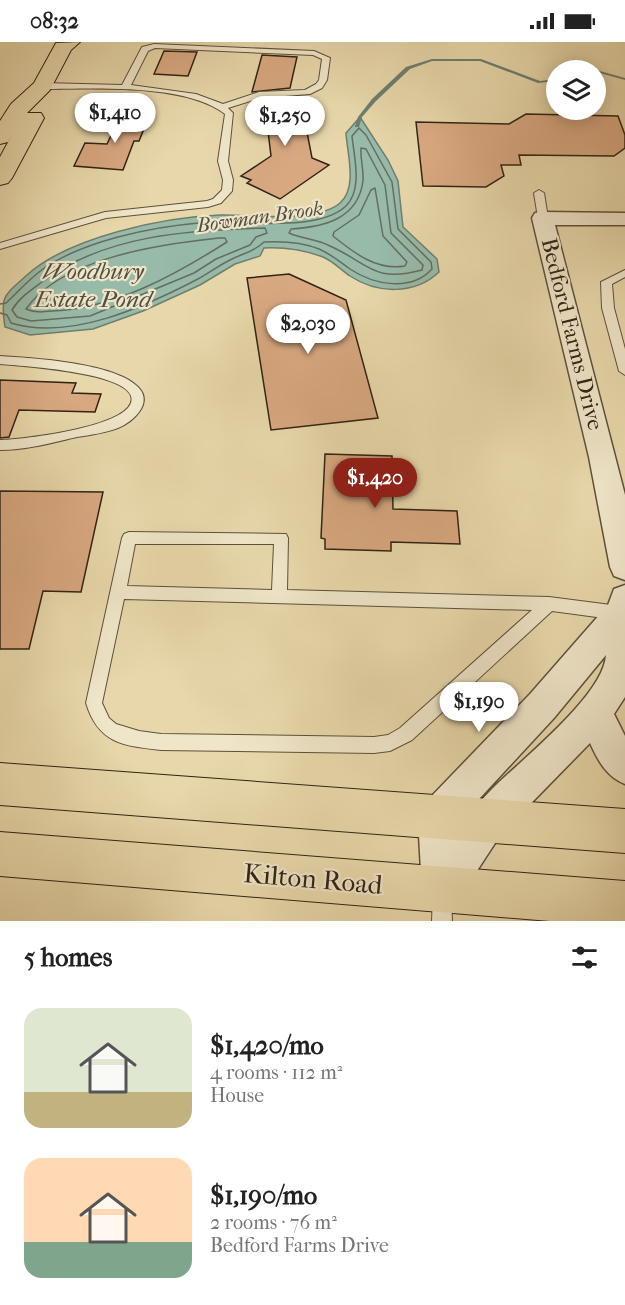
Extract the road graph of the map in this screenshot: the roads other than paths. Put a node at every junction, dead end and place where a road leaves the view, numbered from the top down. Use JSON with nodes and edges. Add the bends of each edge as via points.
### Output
{"nodes":[{"id":1,"x":65,"y":44,"type":"edge"},
{"id":2,"x":43,"y":86,"type":"junction"},
{"id":3,"x":125,"y":88,"type":"junction"},
{"id":4,"x":225,"y":106,"type":"junction"},
{"id":5,"x":0,"y":137,"type":"edge"},
{"id":6,"x":0,"y":178,"type":"edge"},
{"id":7,"x":625,"y":219,"type":"edge"},
{"id":8,"x":0,"y":246,"type":"edge"},
{"id":9,"x":625,"y":273,"type":"edge"},
{"id":10,"x":0,"y":360,"type":"edge"},
{"id":11,"x":625,"y":370,"type":"edge"},
{"id":12,"x":0,"y":445,"type":"edge"},
{"id":13,"x":625,"y":567,"type":"edge"},
{"id":14,"x":118,"y":592,"type":"junction"},
{"id":15,"x":279,"y":596,"type":"junction"},
{"id":16,"x":549,"y":604,"type":"junction"},
{"id":17,"x":623,"y":606,"type":"edge"},
{"id":18,"x":595,"y":711,"type":"junction"},
{"id":19,"x":625,"y":766,"type":"edge"},
{"id":20,"x":0,"y":784,"type":"edge"},
{"id":21,"x":437,"y":817,"type":"junction"},
{"id":22,"x":488,"y":821,"type":"junction"},
{"id":23,"x":625,"y":831,"type":"edge"},
{"id":24,"x":0,"y":854,"type":"edge"},
{"id":25,"x":625,"y":904,"type":"edge"},
{"id":26,"x":442,"y":905,"type":"edge"}],
"edges":[{"from":1,"to":2,"type":"main road"},
{"from":2,"to":3,"type":"lane"},
{"from":2,"to":5,"type":"main road","via":[[19,109]]},
{"from":2,"to":6,"type":"main road","via":[[39,106]]},
{"from":3,"to":4,"type":"lane","via":[[184,93]]},
{"from":3,"to":4,"type":"lane","via":[[145,49],[154,46],[314,53],[326,58],[323,80],[307,92],[259,95]]},
{"from":4,"to":8,"type":"lane","via":[[229,113],[224,161],[228,180],[227,190],[217,201],[105,215]]},
{"from":7,"to":13,"type":"street","name":"Bedford Farms Drive","via":[[541,205],[603,457]]},
{"from":9,"to":11,"type":"lane","via":[[606,282],[608,308]]},
{"from":10,"to":12,"type":"lane","via":[[88,369],[136,391],[138,400],[130,415],[113,425],[19,445]]},
{"from":14,"to":15,"type":"lane"},
{"from":14,"to":15,"type":"lane","via":[[129,538],[281,538]]},
{"from":14,"to":16,"type":"lane","via":[[94,703],[97,716],[105,727],[118,734],[161,742],[374,746],[390,743],[406,734]]},
{"from":15,"to":16,"type":"lane"},
{"from":16,"to":17,"type":"lane"},
{"from":17,"to":18,"type":"street","via":[[623,664]]},
{"from":17,"to":21,"type":"street","via":[[542,706]]},
{"from":18,"to":19,"type":"street","via":[[608,743]]},
{"from":18,"to":22,"type":"street"},
{"from":20,"to":21,"type":"main road"},
{"from":21,"to":22,"type":"main road"},
{"from":21,"to":26,"type":"street"},
{"from":22,"to":23,"type":"main road"},
{"from":22,"to":26,"type":"street"},
{"from":24,"to":26,"type":"main road","name":"Kilton Road"},
{"from":25,"to":26,"type":"main road","name":"Kilton Road"}]}
